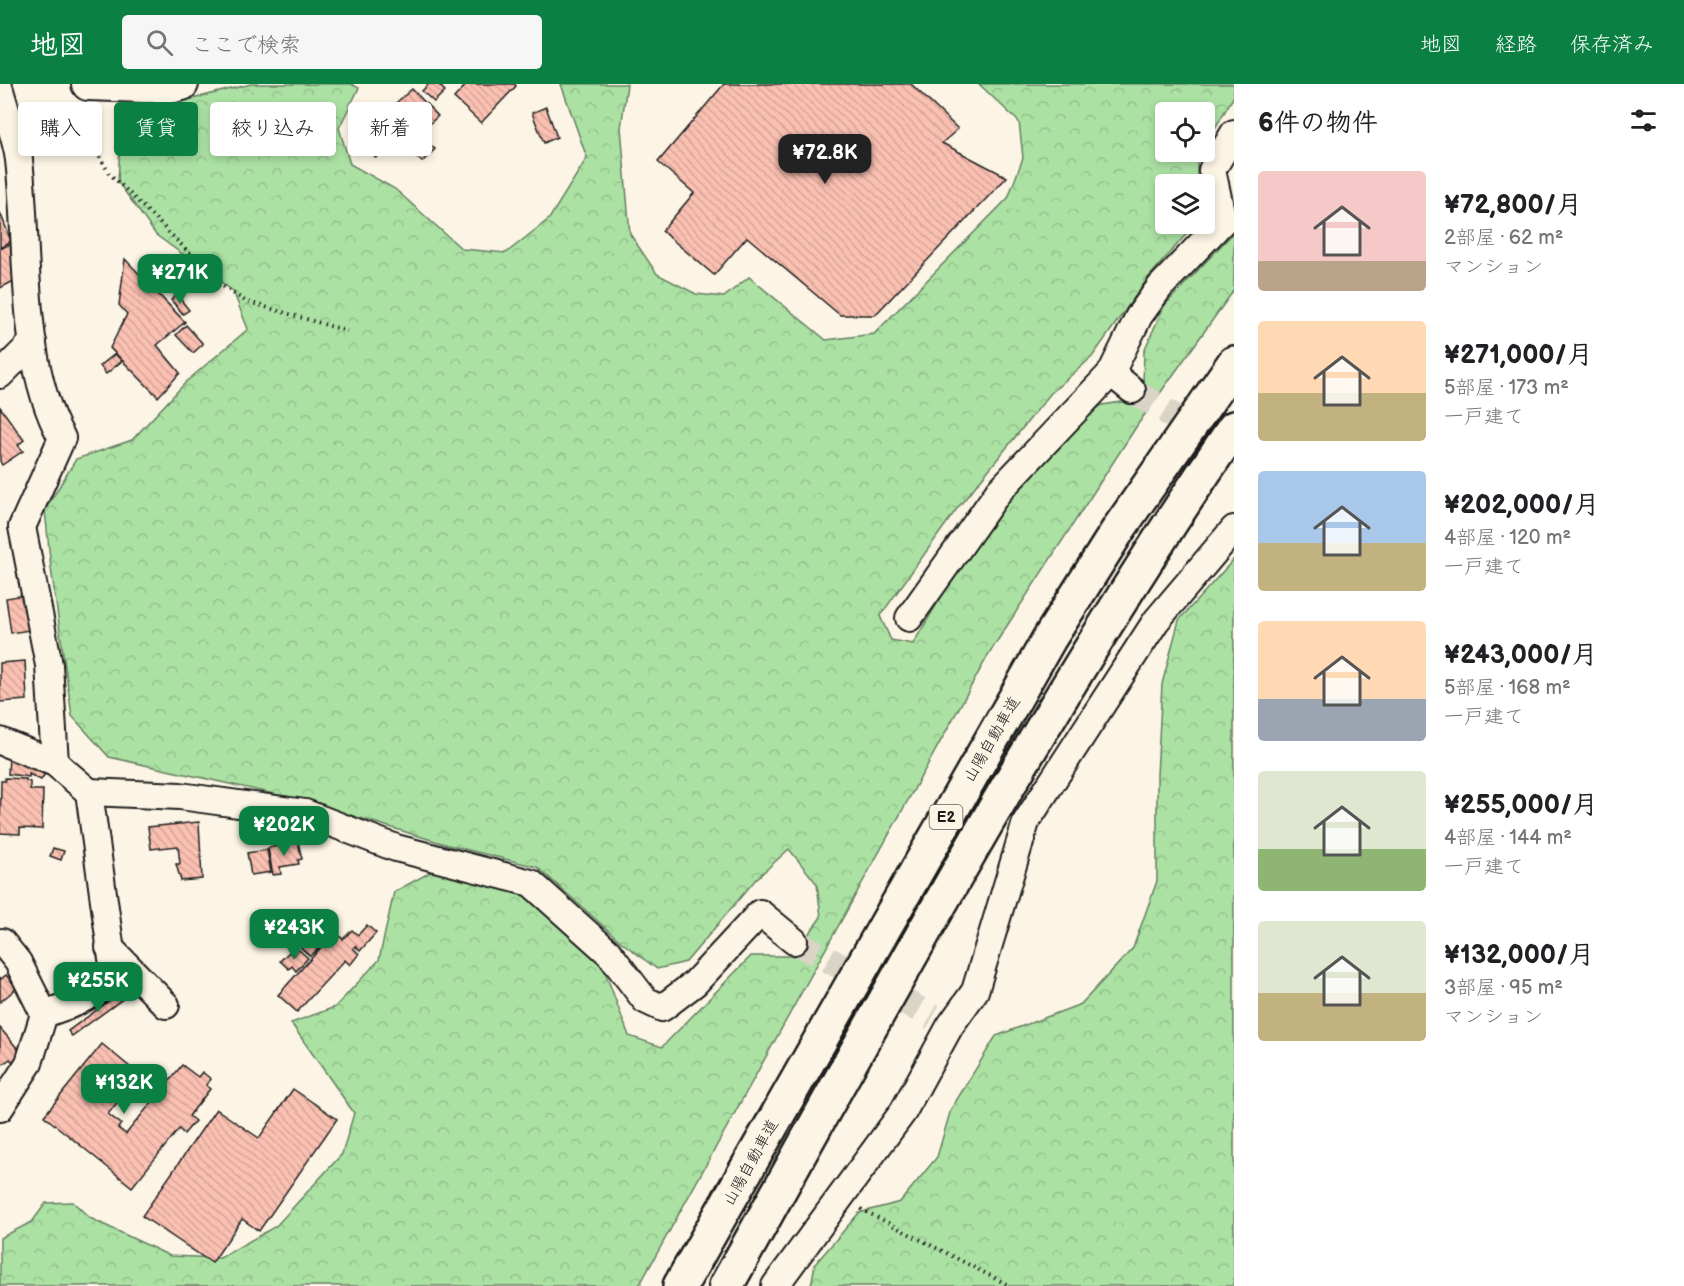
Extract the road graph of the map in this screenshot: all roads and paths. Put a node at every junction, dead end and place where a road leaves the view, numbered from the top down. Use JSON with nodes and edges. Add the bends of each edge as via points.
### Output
{"nodes":[{"id":1,"x":182,"y":84,"type":"edge"},
{"id":2,"x":75,"y":89,"type":"edge"},
{"id":3,"x":0,"y":90,"type":"edge"},
{"id":4,"x":1234,"y":133,"type":"edge"},
{"id":5,"x":347,"y":331,"type":"dead end"},
{"id":6,"x":33,"y":342,"type":"junction"},
{"id":7,"x":1234,"y":363,"type":"edge"},
{"id":8,"x":1111,"y":373,"type":"junction"},
{"id":9,"x":0,"y":375,"type":"edge"},
{"id":10,"x":1132,"y":390,"type":"tunnel mouth"},
{"id":11,"x":1234,"y":428,"type":"edge"},
{"id":12,"x":1234,"y":529,"type":"edge"},
{"id":13,"x":909,"y":618,"type":"dead end"},
{"id":14,"x":0,"y":741,"type":"edge"},
{"id":15,"x":55,"y":763,"type":"junction"},
{"id":16,"x":89,"y":792,"type":"junction"},
{"id":17,"x":794,"y":941,"type":"tunnel mouth"},
{"id":18,"x":0,"y":944,"type":"edge"},
{"id":19,"x":110,"y":947,"type":"junction"},
{"id":20,"x":166,"y":1005,"type":"dead end"},
{"id":21,"x":44,"y":1014,"type":"junction"},
{"id":22,"x":0,"y":1108,"type":"edge"},
{"id":23,"x":839,"y":1197,"type":"junction"},
{"id":24,"x":680,"y":1286,"type":"edge"},
{"id":25,"x":726,"y":1286,"type":"edge"},
{"id":26,"x":775,"y":1286,"type":"edge"},
{"id":27,"x":1010,"y":1286,"type":"edge"}],
"edges":[{"from":1,"to":2,"type":"main road"},
{"from":2,"to":5,"type":"path","via":[[108,173],[225,288],[245,301]]},
{"from":3,"to":6,"type":"street","via":[[19,158]]},
{"from":4,"to":8,"type":"street","via":[[1212,170],[1223,221],[1138,316]]},
{"from":6,"to":9,"type":"street"},
{"from":6,"to":15,"type":"street","via":[[50,416],[62,438],[22,527],[48,665]]},
{"from":7,"to":24,"type":"highway","name":"山陽自動車道","number":"E2","via":[[1120,527],[1049,639]]},
{"from":8,"to":10,"type":"street"},
{"from":8,"to":13,"type":"street","via":[[999,491]]},
{"from":11,"to":25,"type":"highway","number":"E2","via":[[1151,550],[983,827]]},
{"from":12,"to":23,"type":"street","via":[[1156,621],[1026,822],[975,991],[942,1022],[903,1112]]},
{"from":14,"to":15,"type":"street"},
{"from":15,"to":16,"type":"street"},
{"from":16,"to":17,"type":"street","via":[[180,796],[304,813],[396,848],[531,883],[609,953],[645,1000],[662,1008],[694,983],[760,913]]},
{"from":16,"to":19,"type":"street"},
{"from":18,"to":21,"type":"street","via":[[18,962]]},
{"from":19,"to":20,"type":"street"},
{"from":19,"to":21,"type":"street","via":[[113,966],[103,988]]},
{"from":21,"to":22,"type":"street","via":[[29,1063]]},
{"from":23,"to":26,"type":"street"},
{"from":23,"to":27,"type":"path"}]}
